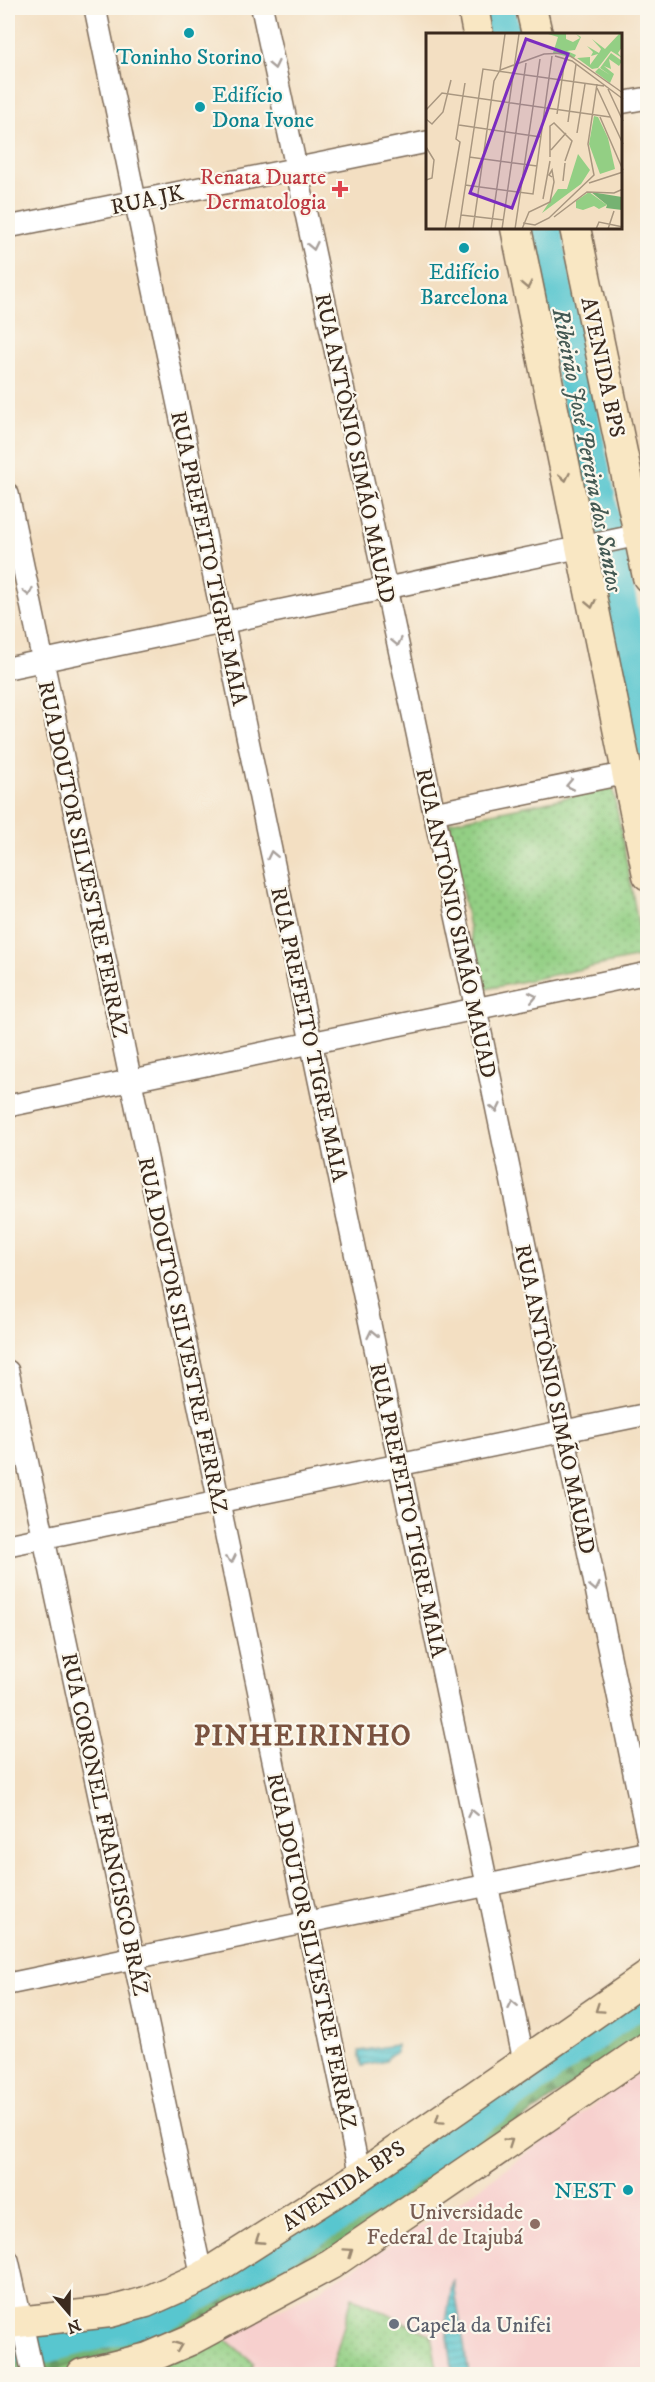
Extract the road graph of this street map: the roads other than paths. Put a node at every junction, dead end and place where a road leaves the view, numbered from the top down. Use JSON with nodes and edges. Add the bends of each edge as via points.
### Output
{"nodes":[{"id":1,"x":95,"y":8,"type":"edge"},
{"id":2,"x":262,"y":8,"type":"edge"},
{"id":3,"x":472,"y":8,"type":"edge"},
{"id":4,"x":531,"y":8,"type":"edge"},
{"id":5,"x":478,"y":33,"type":"edge"},
{"id":6,"x":537,"y":33,"type":"edge"},
{"id":7,"x":648,"y":98,"type":"edge"},
{"id":8,"x":622,"y":103,"type":"edge"},
{"id":9,"x":426,"y":142,"type":"edge"},
{"id":10,"x":296,"y":168,"type":"junction"},
{"id":11,"x":136,"y":201,"type":"junction"},
{"id":12,"x":8,"y":227,"type":"edge"},
{"id":13,"x":516,"y":230,"type":"edge"},
{"id":14,"x":575,"y":230,"type":"edge"},
{"id":15,"x":8,"y":494,"type":"edge"},
{"id":16,"x":638,"y":535,"type":"edge"},
{"id":17,"x":585,"y":546,"type":"junction"},
{"id":18,"x":648,"y":576,"type":"edge"},
{"id":19,"x":386,"y":588,"type":"junction"},
{"id":20,"x":224,"y":622,"type":"junction"},
{"id":21,"x":42,"y":661,"type":"junction"},
{"id":22,"x":8,"y":668,"type":"edge"},
{"id":23,"x":627,"y":774,"type":"junction"},
{"id":24,"x":434,"y":813,"type":"junction"},
{"id":25,"x":648,"y":875,"type":"edge"},
{"id":26,"x":648,"y":973,"type":"edge"},
{"id":27,"x":476,"y":1010,"type":"junction"},
{"id":28,"x":312,"y":1044,"type":"junction"},
{"id":29,"x":130,"y":1081,"type":"junction"},
{"id":30,"x":8,"y":1107,"type":"edge"},
{"id":31,"x":8,"y":1371,"type":"edge"},
{"id":32,"x":648,"y":1414,"type":"edge"},
{"id":33,"x":563,"y":1432,"type":"junction"},
{"id":34,"x":400,"y":1465,"type":"junction"},
{"id":35,"x":219,"y":1502,"type":"junction"},
{"id":36,"x":43,"y":1538,"type":"junction"},
{"id":37,"x":8,"y":1545,"type":"edge"},
{"id":38,"x":648,"y":1840,"type":"edge"},
{"id":39,"x":648,"y":1852,"type":"edge"},
{"id":40,"x":487,"y":1885,"type":"junction"},
{"id":41,"x":307,"y":1923,"type":"junction"},
{"id":42,"x":135,"y":1958,"type":"junction"},
{"id":43,"x":648,"y":1976,"type":"edge"},
{"id":44,"x":8,"y":1984,"type":"edge"},
{"id":45,"x":648,"y":2047,"type":"edge"},
{"id":46,"x":524,"y":2061,"type":"junction"},
{"id":47,"x":360,"y":2176,"type":"junction"},
{"id":48,"x":8,"y":2260,"type":"edge"},
{"id":49,"x":202,"y":2277,"type":"junction"},
{"id":50,"x":17,"y":2326,"type":"edge"},
{"id":51,"x":33,"y":2374,"type":"edge"},
{"id":52,"x":82,"y":2374,"type":"edge"}],
"edges":[{"from":1,"to":11,"type":"street","name":"RUA PREFEITO TIGRE MAIA"},
{"from":2,"to":10,"type":"street","name":"RUA ANTÔNIO SIMÃO MAUAD","one_way":true},
{"from":3,"to":5,"type":"main road"},
{"from":4,"to":6,"type":"main road"},
{"from":7,"to":8,"type":"street"},
{"from":9,"to":10,"type":"street","name":"RUA JK"},
{"from":10,"to":11,"type":"street","name":"RUA JK"},
{"from":10,"to":19,"type":"street","name":"RUA ANTÔNIO SIMÃO MAUAD","one_way":true},
{"from":11,"to":12,"type":"street","name":"RUA JK"},
{"from":11,"to":20,"type":"street","name":"RUA PREFEITO TIGRE MAIA"},
{"from":13,"to":17,"type":"main road","one_way":true},
{"from":14,"to":16,"type":"main road","name":"AVENIDA BPS"},
{"from":15,"to":21,"type":"street","name":"RUA DOUTOR SILVESTRE FERRAZ","one_way":true},
{"from":16,"to":17,"type":"street"},
{"from":16,"to":18,"type":"main road","name":"AVENIDA BPS"},
{"from":17,"to":19,"type":"street"},
{"from":17,"to":23,"type":"main road","one_way":true},
{"from":19,"to":20,"type":"street"},
{"from":19,"to":24,"type":"street","name":"RUA ANTÔNIO SIMÃO MAUAD","one_way":true},
{"from":20,"to":21,"type":"street"},
{"from":28,"to":20,"type":"street","name":"RUA PREFEITO TIGRE MAIA","one_way":true},
{"from":21,"to":22,"type":"street"},
{"from":21,"to":29,"type":"street","name":"RUA DOUTOR SILVESTRE FERRAZ"},
{"from":23,"to":24,"type":"street","one_way":true},
{"from":23,"to":25,"type":"main road"},
{"from":24,"to":27,"type":"street","name":"RUA ANTÔNIO SIMÃO MAUAD"},
{"from":27,"to":26,"type":"street","one_way":true},
{"from":27,"to":28,"type":"street"},
{"from":27,"to":33,"type":"street","name":"RUA ANTÔNIO SIMÃO MAUAD","one_way":true},
{"from":28,"to":29,"type":"street"},
{"from":34,"to":28,"type":"street","name":"RUA PREFEITO TIGRE MAIA","one_way":true},
{"from":29,"to":30,"type":"street"},
{"from":29,"to":35,"type":"street","name":"RUA DOUTOR SILVESTRE FERRAZ"},
{"from":31,"to":36,"type":"street","name":"RUA CORONEL FRANCISCO BRÁZ"},
{"from":32,"to":33,"type":"street"},
{"from":33,"to":34,"type":"street"},
{"from":33,"to":38,"type":"street","name":"RUA ANTÔNIO SIMÃO MAUAD","one_way":true},
{"from":34,"to":35,"type":"street"},
{"from":40,"to":34,"type":"street","name":"RUA PREFEITO TIGRE MAIA","one_way":true},
{"from":35,"to":36,"type":"street"},
{"from":35,"to":41,"type":"street","name":"RUA DOUTOR SILVESTRE FERRAZ","one_way":true},
{"from":36,"to":37,"type":"street"},
{"from":36,"to":42,"type":"street","name":"RUA CORONEL FRANCISCO BRÁZ"},
{"from":39,"to":40,"type":"street"},
{"from":40,"to":41,"type":"street"},
{"from":46,"to":40,"type":"street","name":"RUA PREFEITO TIGRE MAIA","one_way":true},
{"from":41,"to":42,"type":"street"},
{"from":41,"to":47,"type":"street","name":"RUA DOUTOR SILVESTRE FERRAZ"},
{"from":42,"to":44,"type":"street"},
{"from":42,"to":49,"type":"street","name":"RUA CORONEL FRANCISCO BRÁZ"},
{"from":43,"to":46,"type":"main road","name":"AVENIDA BPS","one_way":true},
{"from":52,"to":45,"type":"main road","one_way":true,"via":[[148,2358],[190,2340],[331,2264]]},
{"from":46,"to":47,"type":"main road","name":"AVENIDA BPS","one_way":true},
{"from":47,"to":49,"type":"main road","name":"AVENIDA BPS","one_way":true},
{"from":48,"to":50,"type":"street"},
{"from":49,"to":50,"type":"main road","name":"AVENIDA BPS","via":[[146,2302],[110,2312]]},
{"from":50,"to":51,"type":"street"}]}
